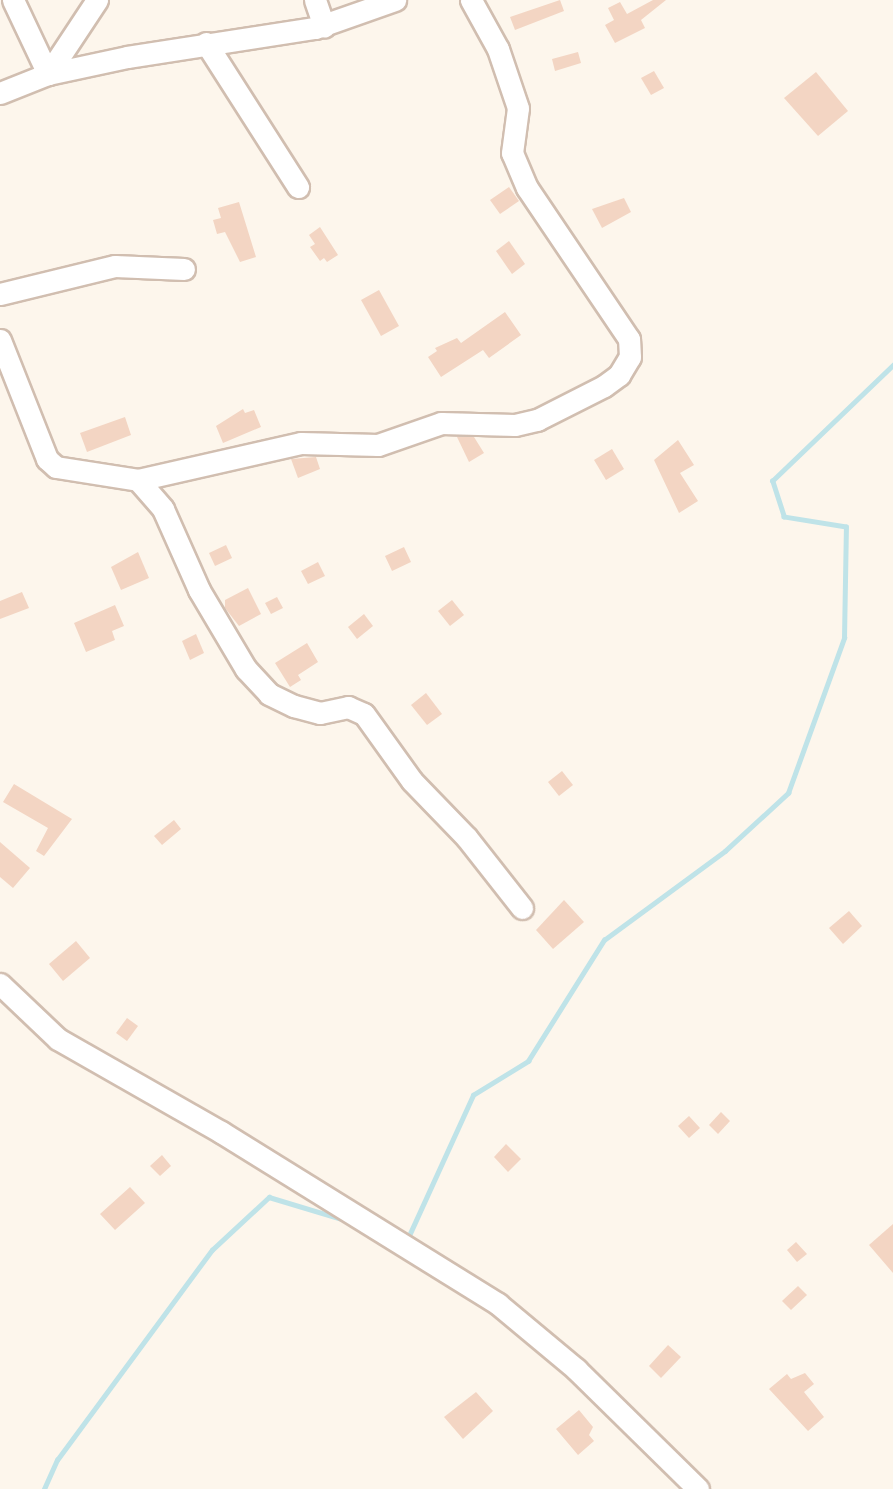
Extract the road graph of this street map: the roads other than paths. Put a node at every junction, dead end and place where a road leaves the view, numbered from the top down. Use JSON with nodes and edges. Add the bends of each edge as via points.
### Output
{"nodes":[{"id":1,"x":13,"y":0,"type":"edge"},
{"id":2,"x":97,"y":0,"type":"edge"},
{"id":3,"x":315,"y":0,"type":"edge"},
{"id":4,"x":395,"y":0,"type":"edge"},
{"id":5,"x":471,"y":0,"type":"edge"},
{"id":6,"x":324,"y":26,"type":"junction"},
{"id":7,"x":206,"y":43,"type":"junction"},
{"id":8,"x":47,"y":74,"type":"junction"},
{"id":9,"x":0,"y":93,"type":"edge"},
{"id":10,"x":299,"y":187,"type":"dead end"},
{"id":11,"x":184,"y":269,"type":"dead end"},
{"id":12,"x":0,"y":294,"type":"edge"},
{"id":13,"x":0,"y":340,"type":"edge"},
{"id":14,"x":138,"y":480,"type":"junction"},
{"id":15,"x":522,"y":908,"type":"dead end"},
{"id":16,"x":0,"y":984,"type":"edge"},
{"id":17,"x":698,"y":1489,"type":"edge"}],
"edges":[{"from":1,"to":8,"type":"street"},
{"from":2,"to":8,"type":"street"},
{"from":3,"to":6,"type":"street"},
{"from":4,"to":6,"type":"street"},
{"from":5,"to":14,"type":"street","via":[[498,49],[518,107],[512,153],[527,188],[629,339],[630,357],[619,375],[537,420],[515,425],[441,423],[378,444],[301,443]]},
{"from":6,"to":7,"type":"street"},
{"from":7,"to":8,"type":"street"},
{"from":7,"to":10,"type":"street"},
{"from":8,"to":9,"type":"street"},
{"from":11,"to":12,"type":"street","via":[[115,266]]},
{"from":13,"to":14,"type":"street","via":[[47,459],[56,467]]},
{"from":14,"to":15,"type":"street","via":[[163,509],[199,590],[246,669],[269,694],[294,706],[320,713],[348,707],[364,714],[412,781],[474,845]]},
{"from":16,"to":17,"type":"street","via":[[58,1039],[221,1132],[498,1304],[576,1368]]}]}
